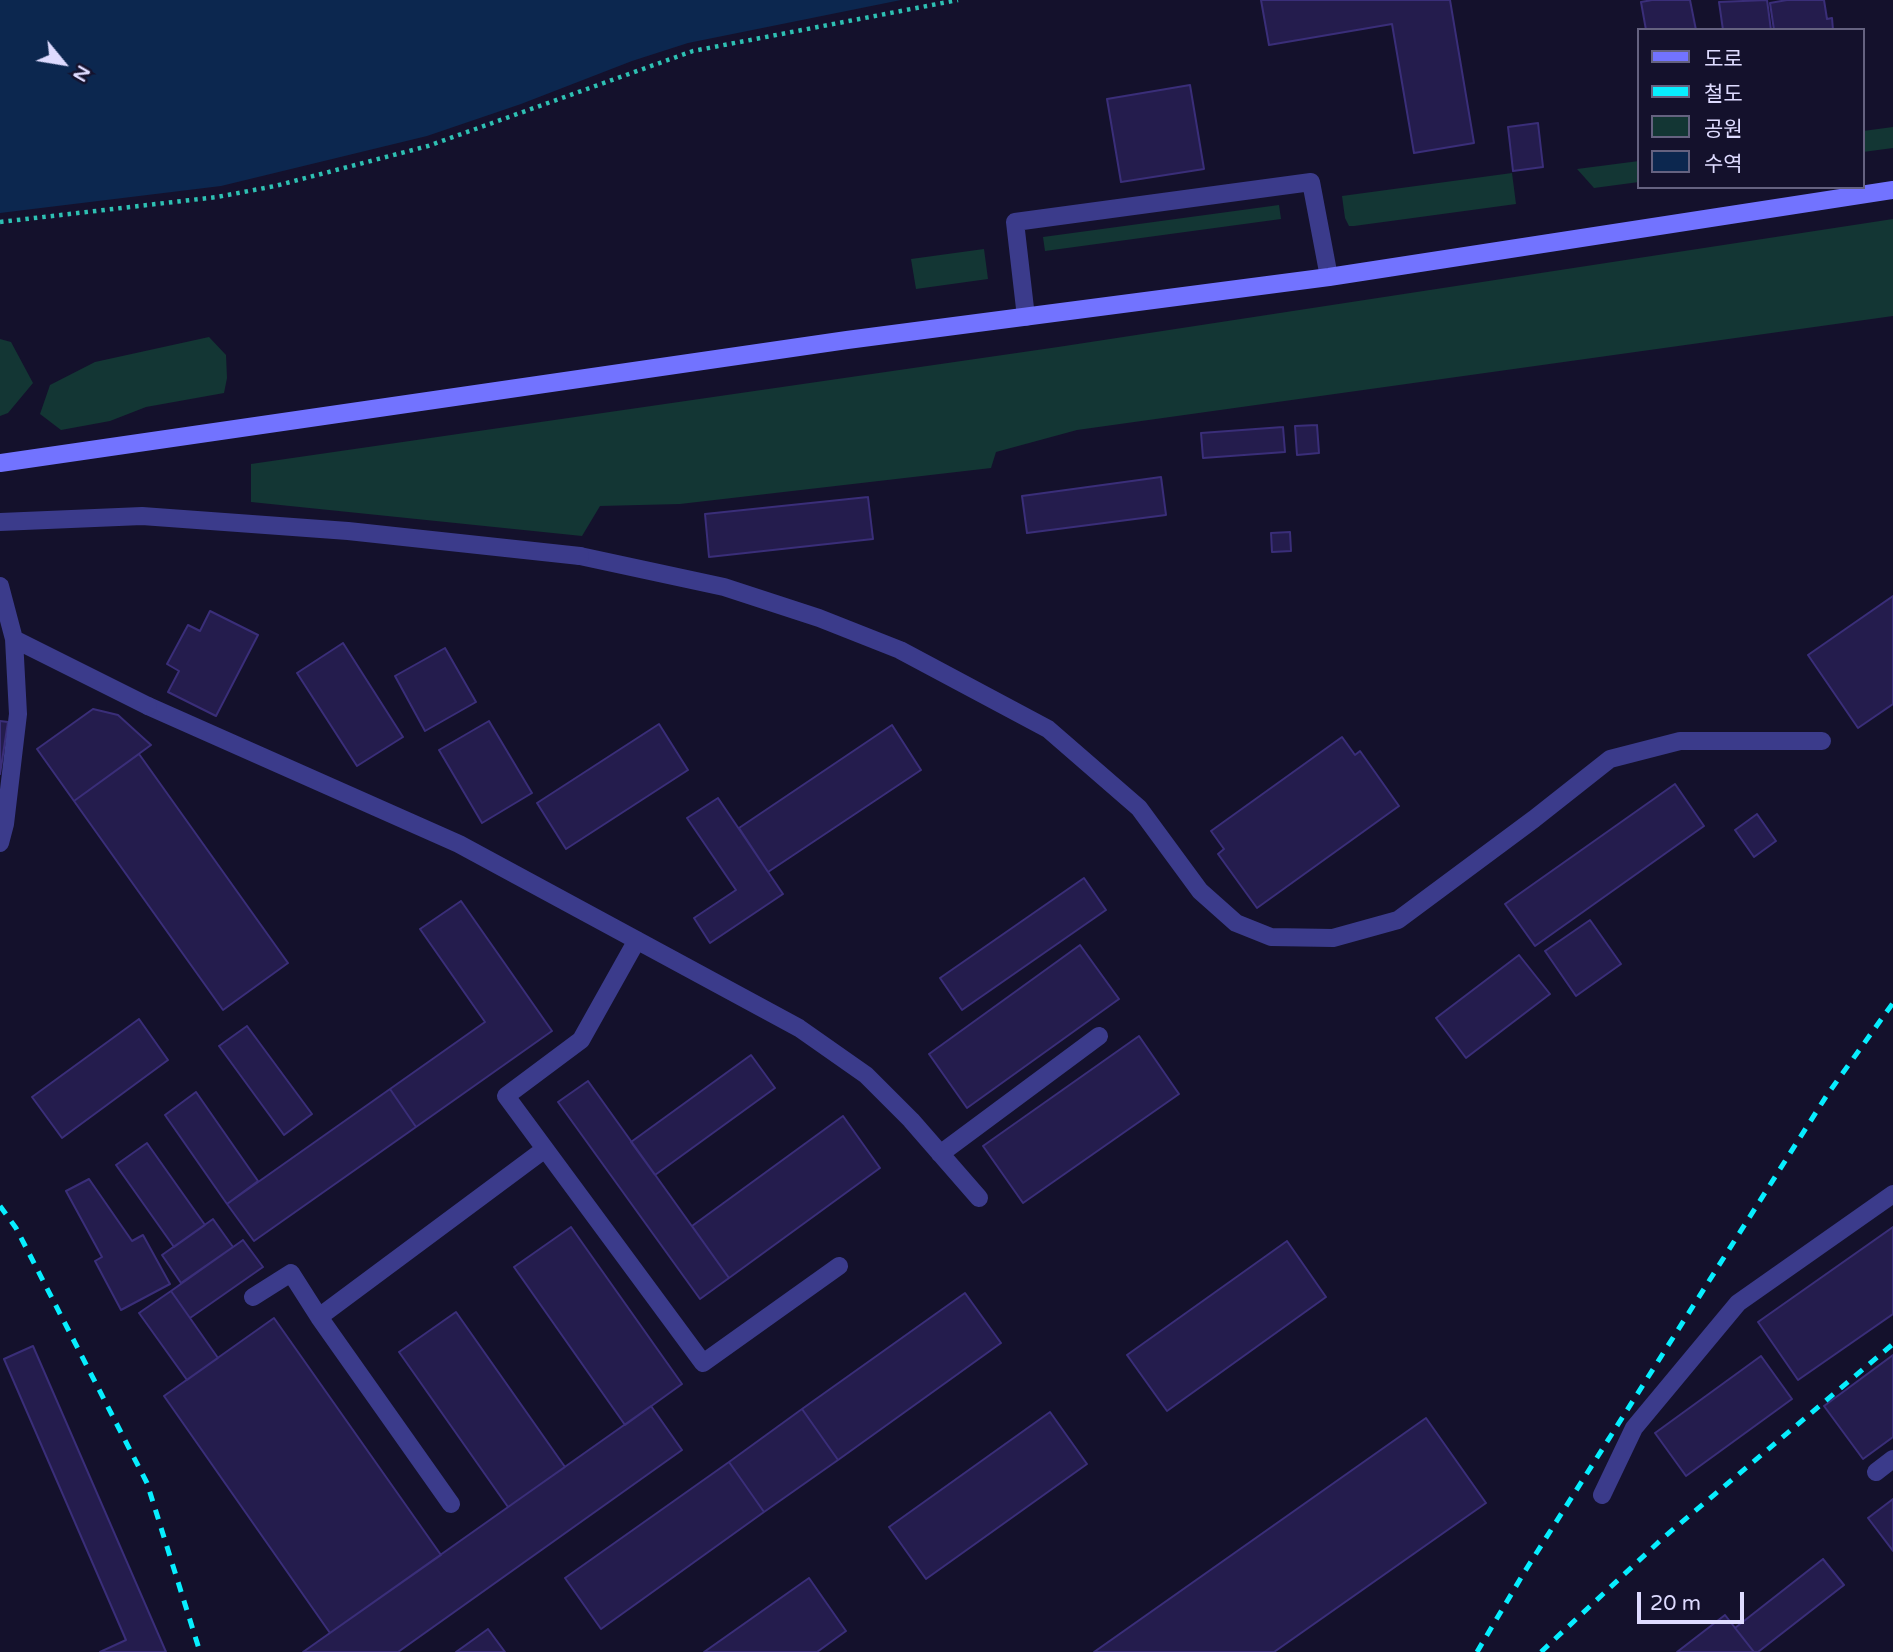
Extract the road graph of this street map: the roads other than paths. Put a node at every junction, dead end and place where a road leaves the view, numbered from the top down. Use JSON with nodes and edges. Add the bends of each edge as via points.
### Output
{"nodes":[{"id":1,"x":1893,"y":190,"type":"edge"},
{"id":2,"x":1329,"y":277,"type":"junction"},
{"id":3,"x":1026,"y":317,"type":"junction"},
{"id":4,"x":0,"y":463,"type":"edge"},
{"id":5,"x":0,"y":522,"type":"edge"},
{"id":6,"x":0,"y":586,"type":"edge"},
{"id":7,"x":14,"y":639,"type":"junction"},
{"id":8,"x":1822,"y":741,"type":"dead end"},
{"id":9,"x":0,"y":843,"type":"edge"},
{"id":10,"x":637,"y":940,"type":"junction"},
{"id":11,"x":1099,"y":1036,"type":"dead end"},
{"id":12,"x":545,"y":1149,"type":"junction"},
{"id":13,"x":940,"y":1154,"type":"junction"},
{"id":14,"x":1893,"y":1194,"type":"edge"},
{"id":15,"x":979,"y":1198,"type":"dead end"},
{"id":16,"x":839,"y":1266,"type":"dead end"},
{"id":17,"x":253,"y":1297,"type":"dead end"},
{"id":18,"x":319,"y":1317,"type":"junction"},
{"id":19,"x":1893,"y":1459,"type":"edge"},
{"id":20,"x":1876,"y":1472,"type":"dead end"},
{"id":21,"x":1602,"y":1495,"type":"dead end"},
{"id":22,"x":451,"y":1504,"type":"dead end"}],
"edges":[{"from":1,"to":2,"type":"main road"},
{"from":2,"to":3,"type":"main road"},
{"from":2,"to":3,"type":"street","via":[[1311,182],[1015,222]]},
{"from":3,"to":4,"type":"main road"},
{"from":5,"to":8,"type":"street","via":[[142,516],[348,531],[580,556],[724,587],[820,618],[900,650],[1048,729],[1139,808],[1200,891],[1236,923],[1271,937],[1334,938],[1398,920],[1609,760],[1680,741]]},
{"from":6,"to":7,"type":"street"},
{"from":7,"to":9,"type":"street","via":[[18,714]]},
{"from":7,"to":10,"type":"street","via":[[148,706],[459,844]]},
{"from":10,"to":12,"type":"street","via":[[581,1040],[506,1096]]},
{"from":10,"to":13,"type":"street","via":[[799,1028],[866,1075]]},
{"from":11,"to":13,"type":"street"},
{"from":12,"to":16,"type":"street","via":[[703,1363]]},
{"from":12,"to":18,"type":"street"},
{"from":13,"to":15,"type":"street"},
{"from":14,"to":21,"type":"street","via":[[1738,1303],[1634,1427]]},
{"from":17,"to":18,"type":"street","via":[[291,1273]]},
{"from":18,"to":22,"type":"street"},
{"from":19,"to":20,"type":"street"}]}
